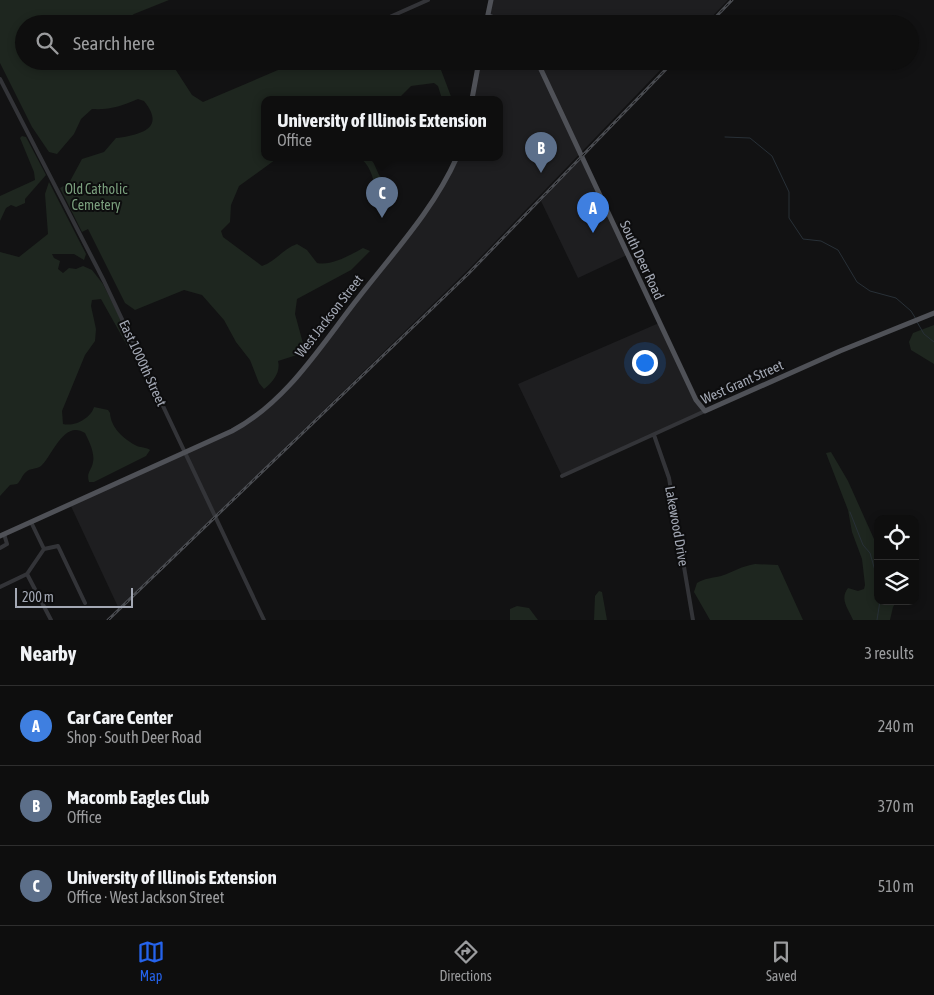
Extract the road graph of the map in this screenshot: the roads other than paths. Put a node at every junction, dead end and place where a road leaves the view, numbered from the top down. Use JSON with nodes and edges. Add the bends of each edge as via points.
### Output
{"nodes":[{"id":1,"x":428,"y":0,"type":"edge"},
{"id":2,"x":491,"y":0,"type":"edge"},
{"id":3,"x":394,"y":15,"type":"edge"},
{"id":4,"x":488,"y":15,"type":"edge"},
{"id":5,"x":477,"y":70,"type":"edge"},
{"id":6,"x":541,"y":70,"type":"edge"},
{"id":7,"x":1,"y":81,"type":"edge"},
{"id":8,"x":473,"y":96,"type":"edge"},
{"id":9,"x":455,"y":161,"type":"edge"},
{"id":10,"x":934,"y":313,"type":"edge"},
{"id":11,"x":705,"y":411,"type":"junction"},
{"id":12,"x":654,"y":435,"type":"junction"},
{"id":13,"x":185,"y":452,"type":"junction"},
{"id":14,"x":562,"y":476,"type":"dead end"},
{"id":15,"x":32,"y":522,"type":"junction"},
{"id":16,"x":2,"y":535,"type":"edge"},
{"id":17,"x":0,"y":548,"type":"edge"},
{"id":18,"x":44,"y":548,"type":"junction"},
{"id":19,"x":28,"y":574,"type":"junction"},
{"id":20,"x":0,"y":587,"type":"edge"},
{"id":21,"x":85,"y":603,"type":"dead end"},
{"id":22,"x":51,"y":620,"type":"edge"},
{"id":23,"x":264,"y":620,"type":"edge"},
{"id":24,"x":693,"y":620,"type":"edge"}],
"edges":[{"from":1,"to":3,"type":"street"},
{"from":2,"to":4,"type":"main road"},
{"from":5,"to":8,"type":"main road"},
{"from":6,"to":11,"type":"main road","name":"South Deer Road","via":[[696,400]]},
{"from":7,"to":13,"type":"street","name":"East 1000th Street","via":[[104,281]]},
{"from":9,"to":13,"type":"main road","name":"West Jackson Street","via":[[429,207],[288,387],[251,420]]},
{"from":10,"to":11,"type":"main road","name":"West Grant Street"},
{"from":11,"to":12,"type":"street","name":"West Grant Street"},
{"from":12,"to":14,"type":"street","name":"West Grant Street"},
{"from":12,"to":24,"type":"street","name":"Lakewood Drive","via":[[669,478]]},
{"from":13,"to":15,"type":"main road","name":"West Jackson Street"},
{"from":13,"to":23,"type":"street","name":"East 1000th Street"},
{"from":15,"to":16,"type":"main road","name":"West Jackson Street"},
{"from":15,"to":18,"type":"street"},
{"from":16,"to":17,"type":"street","via":[[7,544]]},
{"from":18,"to":19,"type":"street"},
{"from":18,"to":21,"type":"street","via":[[58,546]]},
{"from":19,"to":20,"type":"street"},
{"from":19,"to":22,"type":"street"}]}
